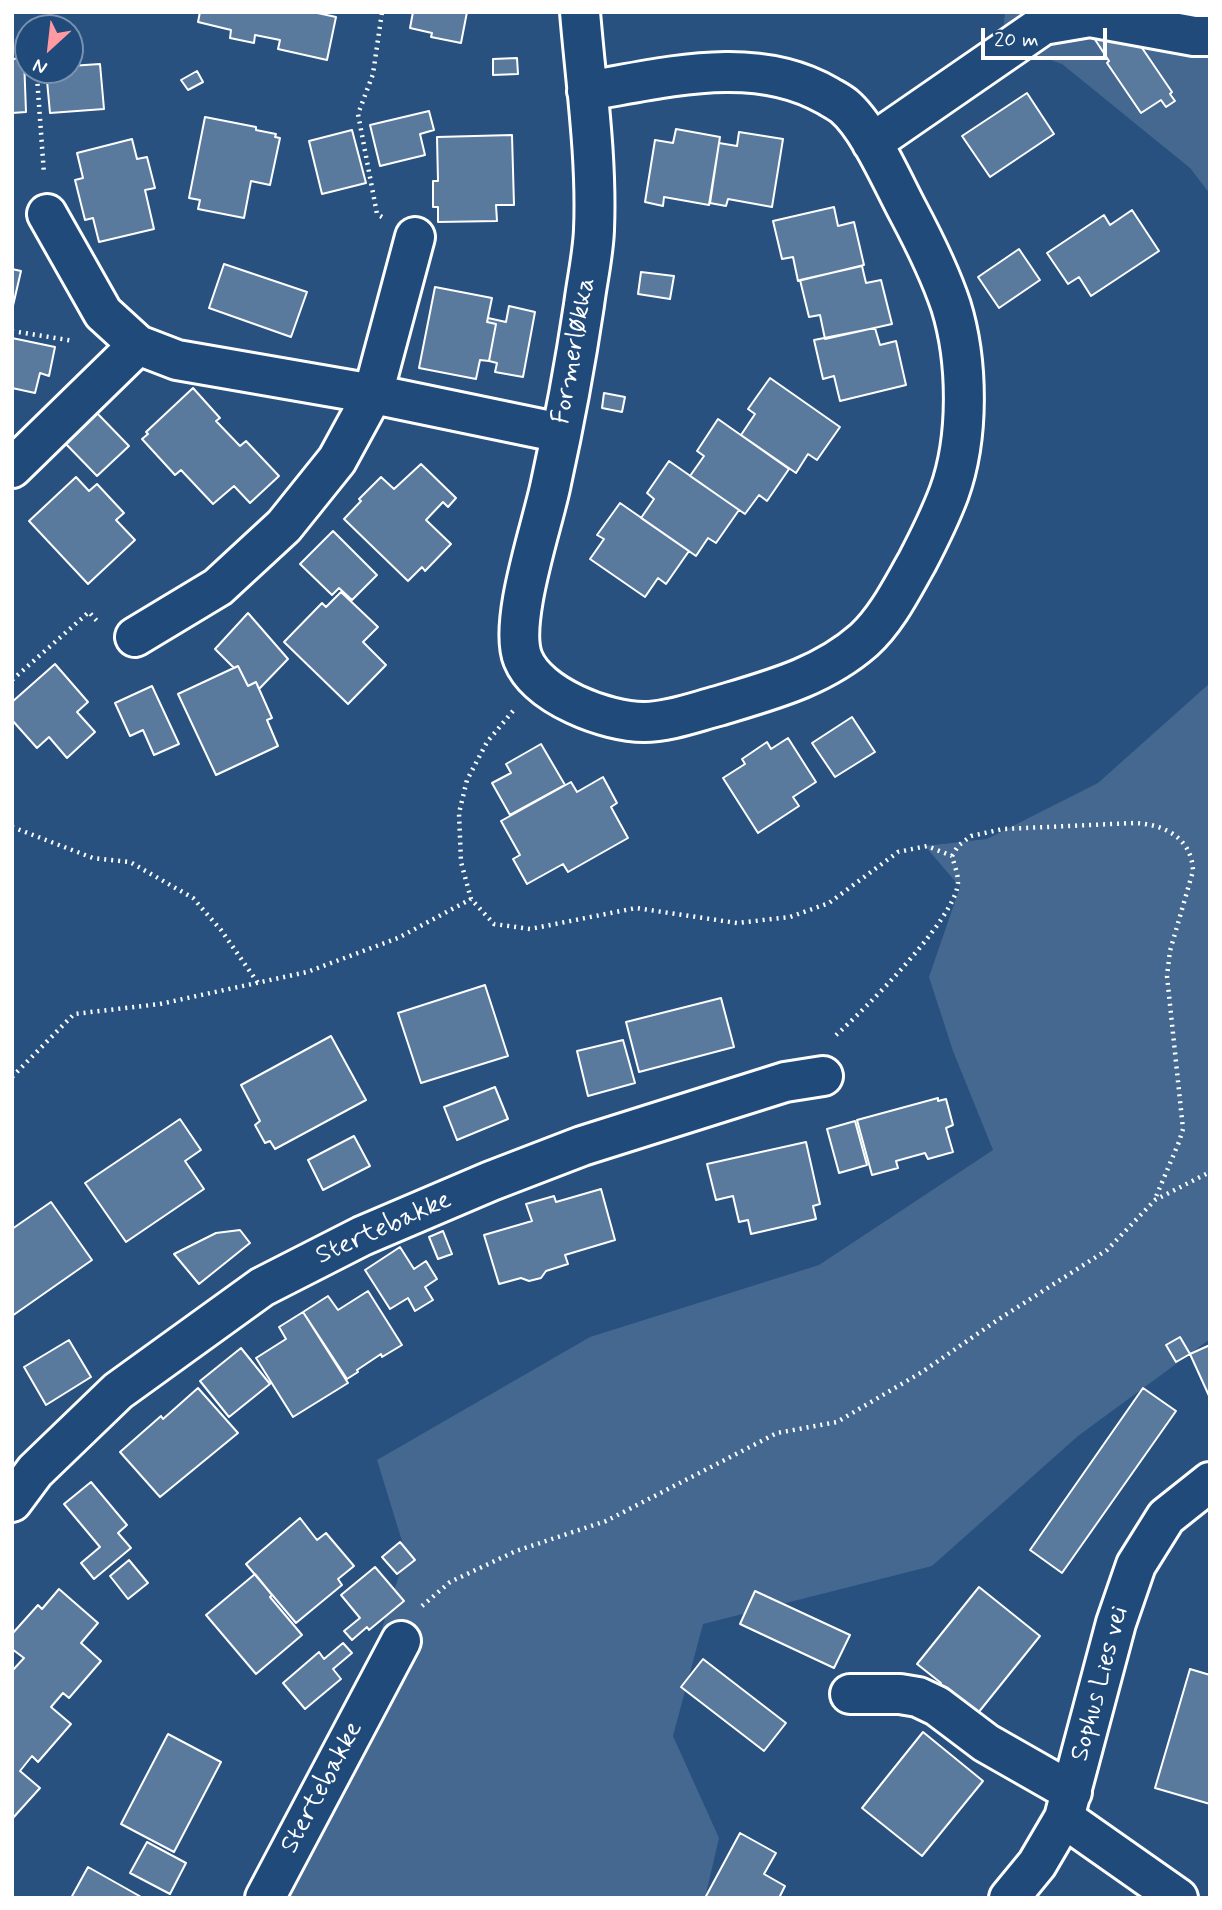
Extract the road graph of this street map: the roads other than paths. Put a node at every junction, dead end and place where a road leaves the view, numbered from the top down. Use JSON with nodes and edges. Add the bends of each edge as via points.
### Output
{"nodes":[{"id":1,"x":580,"y":12,"type":"edge"},
{"id":2,"x":1210,"y":36,"type":"edge"},
{"id":3,"x":587,"y":91,"type":"junction"},
{"id":4,"x":872,"y":143,"type":"junction"},
{"id":5,"x":47,"y":214,"type":"road end"},
{"id":6,"x":415,"y":237,"type":"road end"},
{"id":7,"x":138,"y":345,"type":"junction"},
{"id":8,"x":373,"y":394,"type":"junction"},
{"id":9,"x":561,"y":433,"type":"junction"},
{"id":10,"x":12,"y":468,"type":"edge"},
{"id":11,"x":135,"y":637,"type":"road end"},
{"id":12,"x":823,"y":1076,"type":"dead end"},
{"id":13,"x":1210,"y":1482,"type":"edge"},
{"id":14,"x":12,"y":1502,"type":"edge"},
{"id":15,"x":401,"y":1641,"type":"road end"},
{"id":16,"x":850,"y":1694,"type":"dead end"},
{"id":17,"x":1068,"y":1805,"type":"junction"},
{"id":18,"x":265,"y":1898,"type":"edge"},
{"id":19,"x":1009,"y":1898,"type":"edge"},
{"id":20,"x":1178,"y":1898,"type":"edge"}],
"edges":[{"from":1,"to":3,"type":"street","name":"Formerløkka"},
{"from":2,"to":4,"type":"street","via":[[1090,17],[1043,25]]},
{"from":3,"to":4,"type":"street","via":[[699,74],[762,72],[808,85],[845,106]]},
{"from":3,"to":9,"type":"street","name":"Formerløkka","via":[[594,234]]},
{"from":4,"to":9,"type":"street","name":"Formerløkka","via":[[927,247],[951,306],[964,386],[960,456],[950,491],[898,596],[869,635],[839,660],[789,685],[690,714],[644,722],[606,716],[563,700],[538,682],[523,659],[518,635]]},
{"from":5,"to":7,"type":"street","via":[[103,313]]},
{"from":6,"to":8,"type":"street"},
{"from":7,"to":8,"type":"street","via":[[177,360]]},
{"from":7,"to":10,"type":"street"},
{"from":8,"to":9,"type":"street"},
{"from":8,"to":11,"type":"street","via":[[338,460],[284,526],[218,587]]},
{"from":12,"to":14,"type":"street","name":"Stertebakke","via":[[785,1082],[582,1146],[362,1236],[262,1287],[118,1391],[35,1471]]},
{"from":13,"to":17,"type":"street","name":"Sophus Lies vei","via":[[1166,1517],[1136,1565]]},
{"from":15,"to":18,"type":"street","name":"Stertebakke"},
{"from":16,"to":17,"type":"street","via":[[900,1694],[937,1706]]},
{"from":17,"to":19,"type":"street","name":"Sophus Lies vei","via":[[1037,1864]]},
{"from":17,"to":20,"type":"street"}]}
